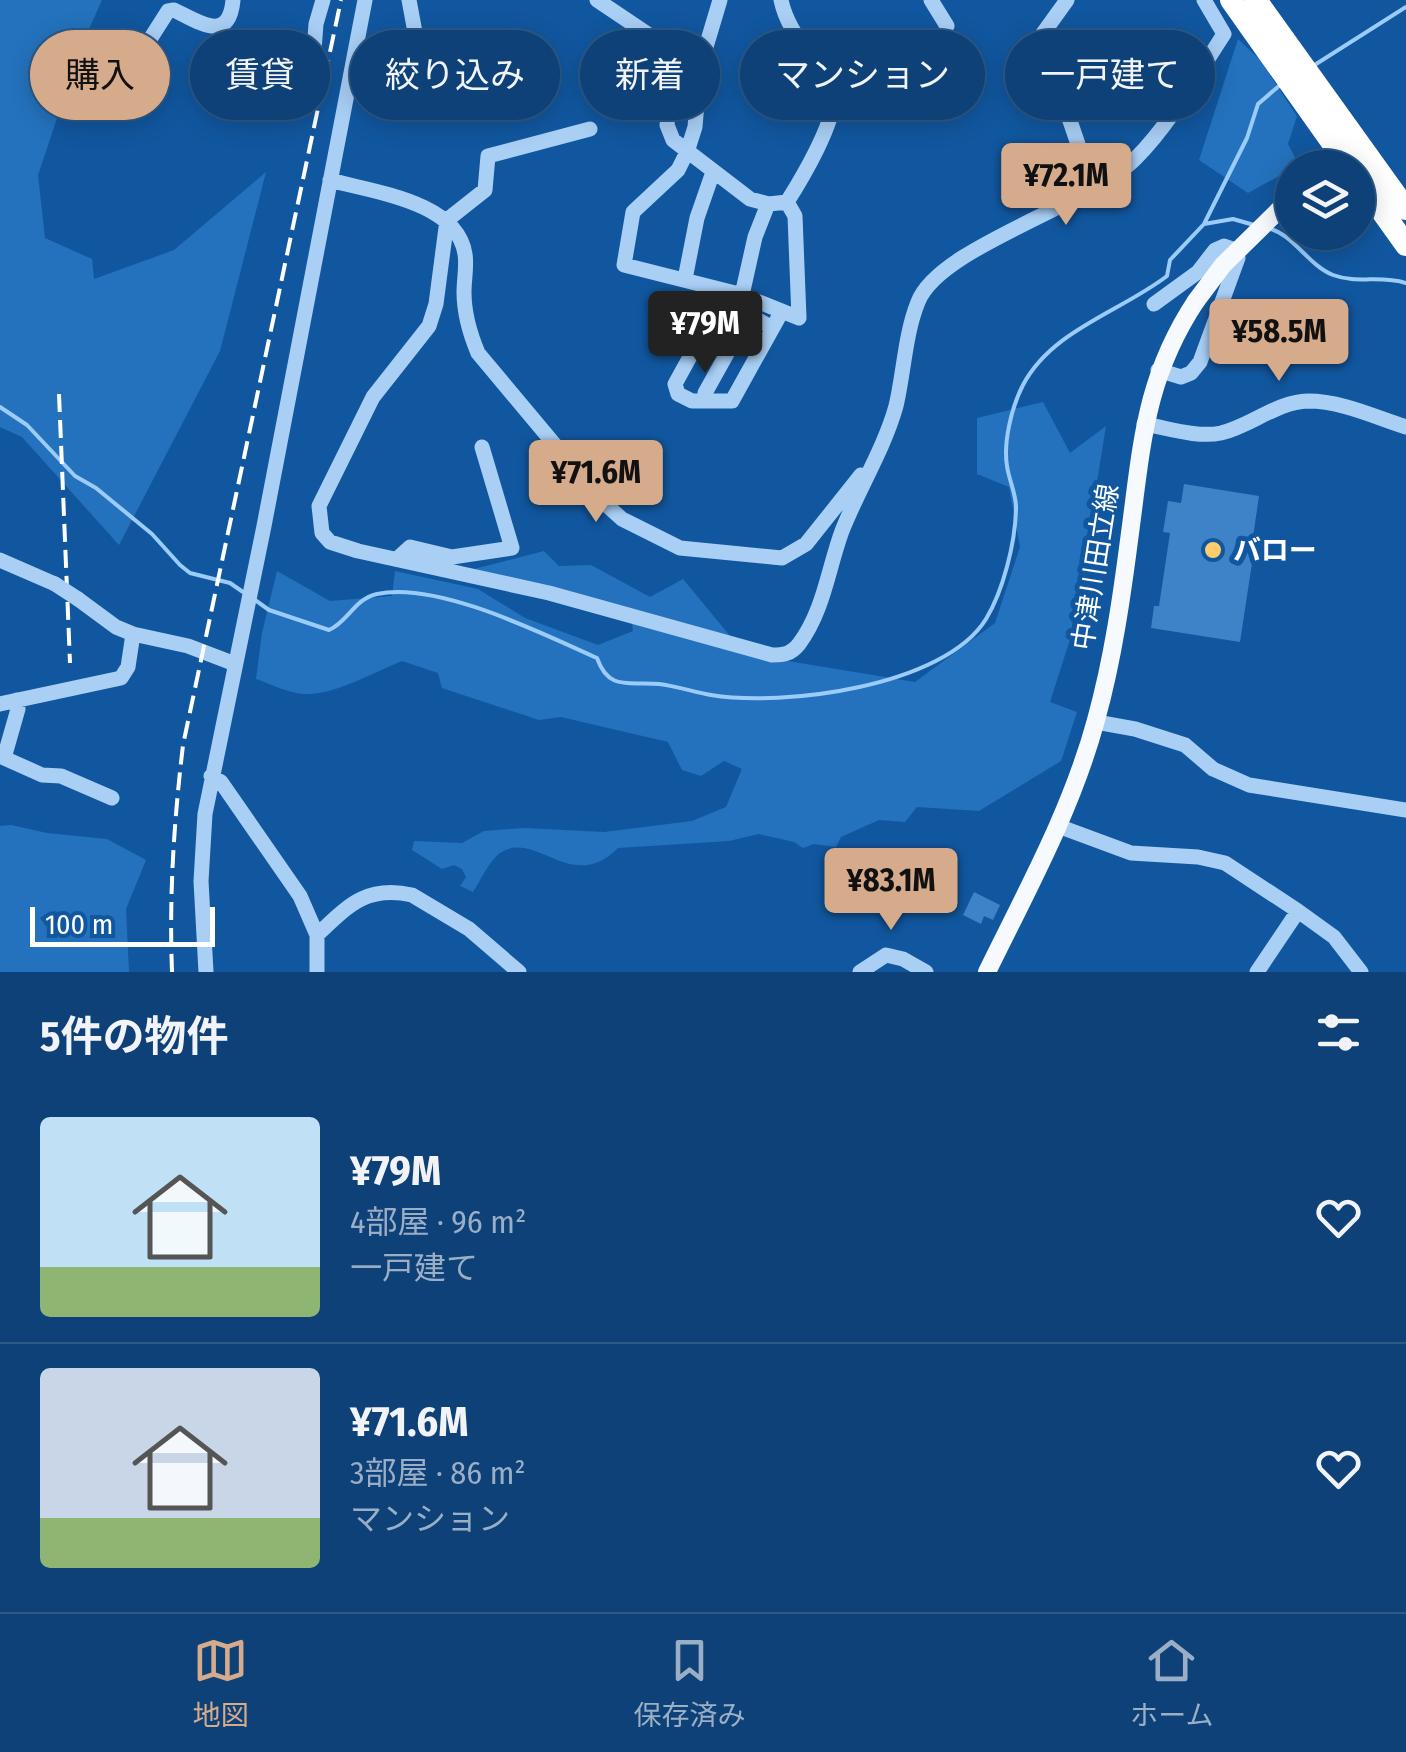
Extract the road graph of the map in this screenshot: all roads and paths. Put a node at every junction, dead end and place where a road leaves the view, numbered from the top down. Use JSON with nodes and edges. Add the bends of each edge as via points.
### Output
{"nodes":[{"id":1,"x":233,"y":0,"type":"edge"},
{"id":2,"x":323,"y":0,"type":"edge"},
{"id":3,"x":365,"y":0,"type":"edge"},
{"id":4,"x":409,"y":0,"type":"edge"},
{"id":5,"x":597,"y":0,"type":"edge"},
{"id":6,"x":720,"y":0,"type":"edge"},
{"id":7,"x":781,"y":0,"type":"edge"},
{"id":8,"x":930,"y":0,"type":"edge"},
{"id":9,"x":1067,"y":0,"type":"edge"},
{"id":10,"x":1204,"y":0,"type":"edge"},
{"id":11,"x":1248,"y":6,"type":"edge"},
{"id":12,"x":947,"y":26,"type":"dead end"},
{"id":13,"x":156,"y":30,"type":"edge"},
{"id":14,"x":316,"y":30,"type":"edge"},
{"id":15,"x":414,"y":30,"type":"edge"},
{"id":16,"x":590,"y":130,"type":"dead end"},
{"id":17,"x":1345,"y":150,"type":"edge"},
{"id":18,"x":687,"y":152,"type":"junction"},
{"id":19,"x":1126,"y":167,"type":"junction"},
{"id":20,"x":714,"y":172,"type":"junction"},
{"id":21,"x":1375,"y":179,"type":"edge"},
{"id":22,"x":330,"y":180,"type":"junction"},
{"id":23,"x":1375,"y":201,"type":"edge"},
{"id":24,"x":787,"y":202,"type":"junction"},
{"id":25,"x":768,"y":204,"type":"junction"},
{"id":26,"x":1406,"y":209,"type":"edge"},
{"id":27,"x":1275,"y":213,"type":"edge"},
{"id":28,"x":447,"y":220,"type":"junction"},
{"id":29,"x":1406,"y":244,"type":"edge"},
{"id":30,"x":685,"y":279,"type":"junction"},
{"id":31,"x":742,"y":295,"type":"junction"},
{"id":32,"x":1154,"y":304,"type":"dead end"},
{"id":33,"x":782,"y":311,"type":"junction"},
{"id":34,"x":749,"y":314,"type":"junction"},
{"id":35,"x":772,"y":328,"type":"junction"},
{"id":36,"x":1158,"y":370,"type":"junction"},
{"id":37,"x":706,"y":401,"type":"junction"},
{"id":38,"x":1144,"y":424,"type":"junction"},
{"id":39,"x":1406,"y":426,"type":"edge"},
{"id":40,"x":482,"y":447,"type":"dead end"},
{"id":41,"x":870,"y":464,"type":"junction"},
{"id":42,"x":398,"y":558,"type":"junction"},
{"id":43,"x":0,"y":560,"type":"edge"},
{"id":44,"x":133,"y":634,"type":"junction"},
{"id":45,"x":237,"y":658,"type":"junction"},
{"id":46,"x":17,"y":700,"type":"junction"},
{"id":47,"x":0,"y":704,"type":"edge"},
{"id":48,"x":1096,"y":722,"type":"junction"},
{"id":49,"x":211,"y":776,"type":"junction"},
{"id":50,"x":112,"y":798,"type":"dead end"},
{"id":51,"x":1406,"y":810,"type":"edge"},
{"id":52,"x":1058,"y":826,"type":"junction"},
{"id":53,"x":1298,"y":911,"type":"junction"},
{"id":54,"x":317,"y":935,"type":"junction"},
{"id":55,"x":206,"y":972,"type":"edge"},
{"id":56,"x":317,"y":972,"type":"edge"},
{"id":57,"x":518,"y":972,"type":"edge"},
{"id":58,"x":860,"y":972,"type":"edge"},
{"id":59,"x":926,"y":972,"type":"edge"},
{"id":60,"x":986,"y":972,"type":"edge"},
{"id":61,"x":1257,"y":972,"type":"edge"},
{"id":62,"x":1361,"y":972,"type":"edge"}],
"edges":[{"from":1,"to":13,"type":"street","via":[[220,27],[174,10]]},
{"from":2,"to":14,"type":"street"},
{"from":3,"to":22,"type":"street"},
{"from":4,"to":15,"type":"street"},
{"from":5,"to":18,"type":"street","via":[[666,47],[674,64],[667,125]]},
{"from":6,"to":18,"type":"street","via":[[700,67]]},
{"from":7,"to":24,"type":"street","via":[[786,21],[833,96],[831,114]]},
{"from":8,"to":12,"type":"street"},
{"from":9,"to":19,"type":"street","via":[[1018,68],[1066,109],[1083,159]]},
{"from":10,"to":19,"type":"street","via":[[1224,34]]},
{"from":11,"to":17,"type":"highway"},
{"from":16,"to":28,"type":"street","via":[[488,156],[484,190]]},
{"from":18,"to":20,"type":"street"},
{"from":18,"to":30,"type":"street","via":[[678,170],[633,212],[624,265]]},
{"from":19,"to":41,"type":"street","via":[[928,284],[915,309],[895,410]]},
{"from":20,"to":25,"type":"street"},
{"from":20,"to":30,"type":"street"},
{"from":21,"to":26,"type":"highway"},
{"from":22,"to":28,"type":"street","via":[[428,208]]},
{"from":22,"to":45,"type":"street"},
{"from":23,"to":29,"type":"highway"},
{"from":24,"to":25,"type":"street"},
{"from":24,"to":33,"type":"street","via":[[795,216],[799,318]]},
{"from":25,"to":31,"type":"street"},
{"from":27,"to":36,"type":"main road","name":"中津川田立線","bridge":true,"via":[[1196,301]]},
{"from":28,"to":41,"type":"street","via":[[466,254],[464,296],[478,353],[622,518],[680,548],[782,558],[806,544]]},
{"from":28,"to":42,"type":"street","via":[[429,326],[373,397],[319,506],[330,542]]},
{"from":30,"to":31,"type":"street"},
{"from":31,"to":33,"type":"street"},
{"from":32,"to":36,"type":"street","via":[[1198,272],[1215,250],[1234,250],[1236,269],[1200,362],[1181,376]]},
{"from":33,"to":35,"type":"street"},
{"from":34,"to":35,"type":"street"},
{"from":34,"to":37,"type":"street"},
{"from":34,"to":37,"type":"street","via":[[720,304],[675,384],[678,394]]},
{"from":35,"to":37,"type":"street","via":[[732,401]]},
{"from":36,"to":38,"type":"main road","name":"中津川田立線"},
{"from":38,"to":39,"type":"street","via":[[1208,435],[1308,402]]},
{"from":38,"to":48,"type":"main road","name":"中津川田立線"},
{"from":40,"to":42,"type":"street","via":[[512,548],[452,557],[410,548]]},
{"from":41,"to":42,"type":"street","via":[[825,594],[798,646],[786,654]]},
{"from":43,"to":44,"type":"street","bridge":true,"via":[[56,584]]},
{"from":44,"to":45,"type":"street"},
{"from":44,"to":46,"type":"street","via":[[121,678]]},
{"from":45,"to":49,"type":"street"},
{"from":46,"to":47,"type":"street"},
{"from":46,"to":50,"type":"street","via":[[4,758]]},
{"from":48,"to":51,"type":"street","via":[[1184,745],[1213,769],[1249,785]]},
{"from":48,"to":52,"type":"main road","name":"中津川田立線"},
{"from":49,"to":54,"type":"street","via":[[222,782],[290,880]]},
{"from":49,"to":55,"type":"street","via":[[202,862]]},
{"from":52,"to":53,"type":"street","via":[[1131,853],[1225,863]]},
{"from":52,"to":60,"type":"main road","name":"中津川田立線"},
{"from":53,"to":61,"type":"street"},
{"from":53,"to":62,"type":"street","via":[[1334,938]]},
{"from":54,"to":56,"type":"street"},
{"from":54,"to":57,"type":"street","via":[[356,899],[404,893],[469,930]]},
{"from":58,"to":59,"type":"street","via":[[886,955]]}]}
